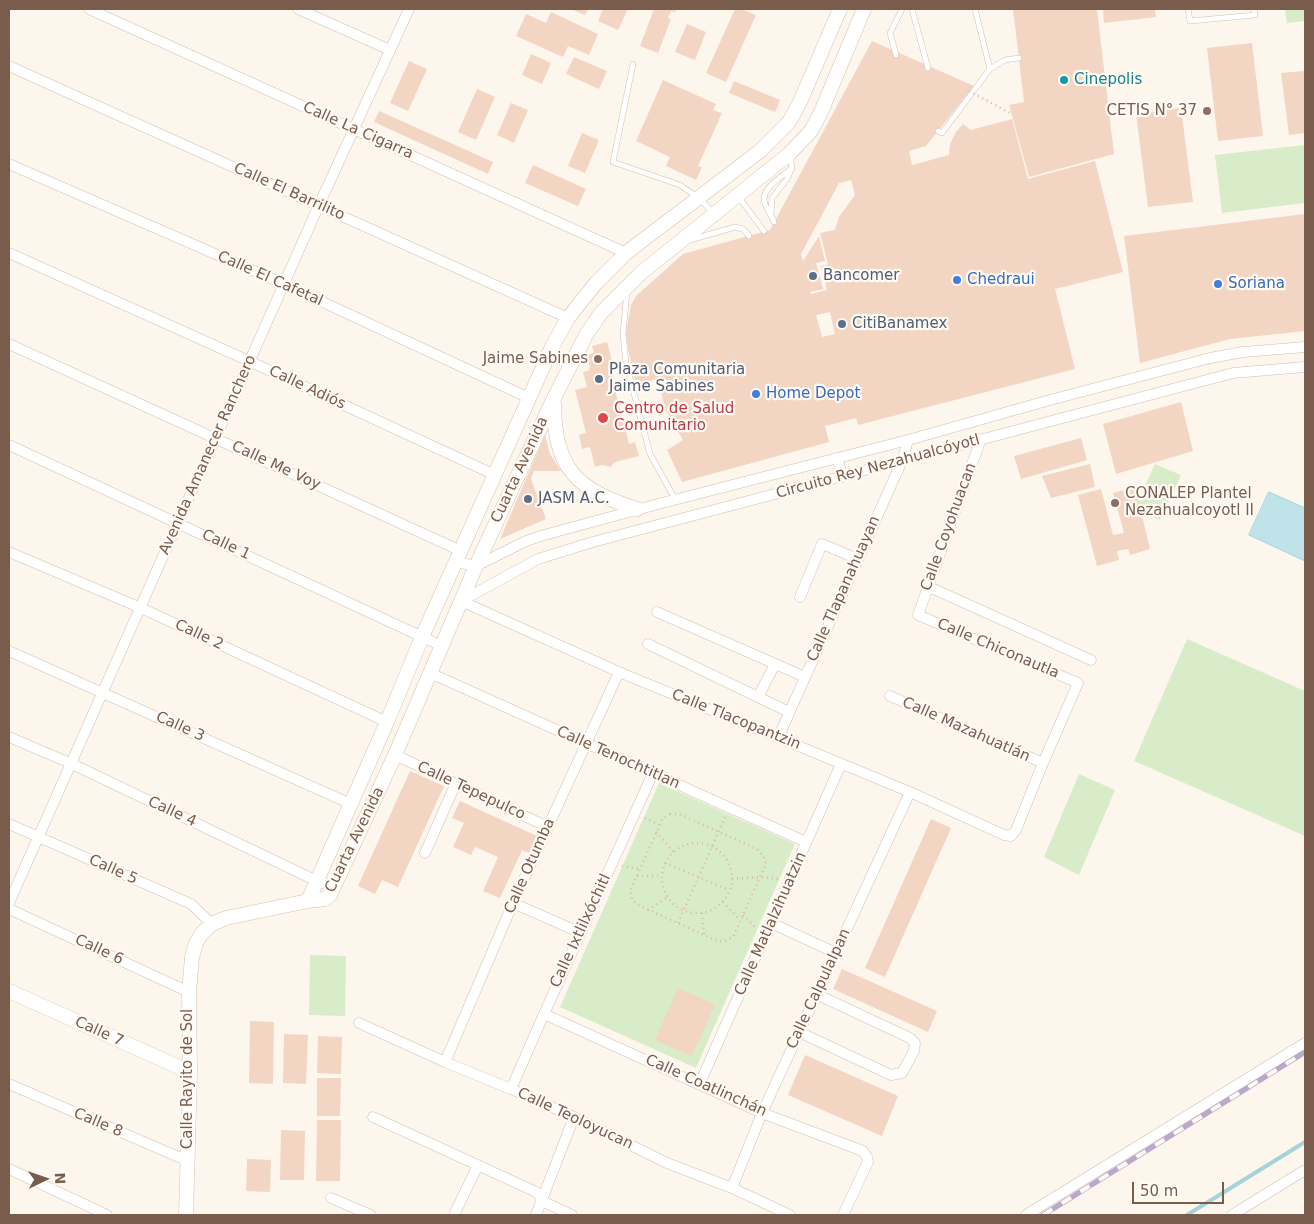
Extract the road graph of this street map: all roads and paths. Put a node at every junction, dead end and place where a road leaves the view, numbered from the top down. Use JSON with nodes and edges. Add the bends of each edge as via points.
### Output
{"nodes":[{"id":1,"x":89,"y":9,"type":"edge"},
{"id":2,"x":298,"y":9,"type":"edge"},
{"id":3,"x":409,"y":9,"type":"edge"},
{"id":4,"x":840,"y":9,"type":"edge"},
{"id":5,"x":864,"y":9,"type":"edge"},
{"id":6,"x":902,"y":9,"type":"edge"},
{"id":7,"x":912,"y":9,"type":"edge"},
{"id":8,"x":975,"y":9,"type":"edge"},
{"id":9,"x":1188,"y":9,"type":"edge"},
{"id":10,"x":1254,"y":9,"type":"edge"},
{"id":11,"x":390,"y":50,"type":"junction"},
{"id":12,"x":896,"y":55,"type":"dead end"},
{"id":13,"x":1019,"y":58,"type":"dead end"},
{"id":14,"x":633,"y":64,"type":"dead end"},
{"id":15,"x":9,"y":66,"type":"edge"},
{"id":16,"x":928,"y":68,"type":"dead end"},
{"id":17,"x":990,"y":69,"type":"junction"},
{"id":18,"x":969,"y":91,"type":"dead end"},
{"id":19,"x":1012,"y":114,"type":"dead end"},
{"id":20,"x":354,"y":129,"type":"junction"},
{"id":21,"x":938,"y":131,"type":"dead end"},
{"id":22,"x":776,"y":137,"type":"junction"},
{"id":23,"x":790,"y":154,"type":"junction"},
{"id":24,"x":9,"y":164,"type":"edge"},
{"id":25,"x":792,"y":168,"type":"junction"},
{"id":26,"x":726,"y":177,"type":"junction"},
{"id":27,"x":738,"y":195,"type":"junction"},
{"id":28,"x":699,"y":198,"type":"junction"},
{"id":29,"x":319,"y":205,"type":"junction"},
{"id":30,"x":771,"y":213,"type":"junction"},
{"id":31,"x":714,"y":214,"type":"junction"},
{"id":32,"x":774,"y":222,"type":"dead end"},
{"id":33,"x":764,"y":232,"type":"dead end"},
{"id":34,"x":749,"y":236,"type":"dead end"},
{"id":35,"x":677,"y":244,"type":"junction"},
{"id":36,"x":9,"y":253,"type":"edge"},
{"id":37,"x":626,"y":254,"type":"junction"},
{"id":38,"x":284,"y":284,"type":"junction"},
{"id":39,"x":627,"y":286,"type":"junction"},
{"id":40,"x":568,"y":318,"type":"junction"},
{"id":41,"x":9,"y":344,"type":"edge"},
{"id":42,"x":1305,"y":347,"type":"edge"},
{"id":43,"x":249,"y":361,"type":"junction"},
{"id":44,"x":1305,"y":367,"type":"edge"},
{"id":45,"x":529,"y":398,"type":"junction"},
{"id":46,"x":554,"y":398,"type":"junction"},
{"id":47,"x":216,"y":438,"type":"junction"},
{"id":48,"x":981,"y":439,"type":"junction"},
{"id":49,"x":908,"y":440,"type":"junction"},
{"id":50,"x":9,"y":445,"type":"edge"},
{"id":51,"x":837,"y":458,"type":"junction"},
{"id":52,"x":902,"y":461,"type":"junction"},
{"id":53,"x":496,"y":475,"type":"junction"},
{"id":54,"x":843,"y":477,"type":"junction"},
{"id":55,"x":675,"y":499,"type":"junction"},
{"id":56,"x":637,"y":509,"type":"junction"},
{"id":57,"x":178,"y":523,"type":"junction"},
{"id":58,"x":9,"y":552,"type":"edge"},
{"id":59,"x":459,"y":556,"type":"junction"},
{"id":60,"x":858,"y":559,"type":"junction"},
{"id":61,"x":476,"y":566,"type":"junction"},
{"id":62,"x":927,"y":586,"type":"junction"},
{"id":63,"x":800,"y":597,"type":"dead end"},
{"id":64,"x":461,"y":602,"type":"junction"},
{"id":65,"x":141,"y":608,"type":"junction"},
{"id":66,"x":657,"y":612,"type":"dead end"},
{"id":67,"x":918,"y":616,"type":"joint"},
{"id":68,"x":422,"y":637,"type":"junction"},
{"id":69,"x":648,"y":644,"type":"dead end"},
{"id":70,"x":442,"y":646,"type":"junction"},
{"id":71,"x":9,"y":651,"type":"edge"},
{"id":72,"x":1091,"y":660,"type":"dead end"},
{"id":73,"x":775,"y":664,"type":"junction"},
{"id":74,"x":620,"y":672,"type":"junction"},
{"id":75,"x":430,"y":673,"type":"junction"},
{"id":76,"x":805,"y":678,"type":"junction"},
{"id":77,"x":102,"y":693,"type":"junction"},
{"id":78,"x":890,"y":696,"type":"dead end"},
{"id":79,"x":758,"y":697,"type":"junction"},
{"id":80,"x":789,"y":712,"type":"junction"},
{"id":81,"x":387,"y":722,"type":"junction"},
{"id":82,"x":9,"y":737,"type":"edge"},
{"id":83,"x":778,"y":738,"type":"junction"},
{"id":84,"x":587,"y":744,"type":"junction"},
{"id":85,"x":395,"y":755,"type":"junction"},
{"id":86,"x":1042,"y":763,"type":"junction"},
{"id":87,"x":70,"y":764,"type":"junction"},
{"id":88,"x":841,"y":764,"type":"junction"},
{"id":89,"x":653,"y":773,"type":"junction"},
{"id":90,"x":456,"y":783,"type":"junction"},
{"id":91,"x":910,"y":792,"type":"junction"},
{"id":92,"x":351,"y":804,"type":"junction"},
{"id":93,"x":730,"y":808,"type":"junction"},
{"id":94,"x":635,"y":814,"type":"junction"},
{"id":95,"x":9,"y":824,"type":"edge"},
{"id":96,"x":660,"y":825,"type":"junction"},
{"id":97,"x":548,"y":827,"type":"junction"},
{"id":98,"x":656,"y":832,"type":"junction"},
{"id":99,"x":718,"y":832,"type":"junction"},
{"id":100,"x":38,"y":837,"type":"junction"},
{"id":101,"x":806,"y":842,"type":"junction"},
{"id":102,"x":712,"y":846,"type":"junction"},
{"id":103,"x":674,"y":852,"type":"junction"},
{"id":104,"x":425,"y":853,"type":"dead end"},
{"id":105,"x":665,"y":863,"type":"junction"},
{"id":106,"x":612,"y":864,"type":"junction"},
{"id":107,"x":640,"y":869,"type":"junction"},
{"id":108,"x":637,"y":876,"type":"junction"},
{"id":109,"x":662,"y":876,"type":"junction"},
{"id":110,"x":698,"y":877,"type":"junction"},
{"id":111,"x":760,"y":877,"type":"junction"},
{"id":112,"x":732,"y":880,"type":"junction"},
{"id":113,"x":790,"y":880,"type":"junction"},
{"id":114,"x":317,"y":881,"type":"junction"},
{"id":115,"x":334,"y":887,"type":"junction"},
{"id":116,"x":729,"y":890,"type":"junction"},
{"id":117,"x":668,"y":897,"type":"junction"},
{"id":118,"x":308,"y":901,"type":"junction"},
{"id":119,"x":723,"y":902,"type":"junction"},
{"id":120,"x":9,"y":903,"type":"edge"},
{"id":121,"x":513,"y":903,"type":"junction"},
{"id":122,"x":9,"y":909,"type":"edge"},
{"id":123,"x":648,"y":910,"type":"junction"},
{"id":124,"x":683,"y":910,"type":"junction"},
{"id":125,"x":702,"y":913,"type":"junction"},
{"id":126,"x":743,"y":915,"type":"junction"},
{"id":127,"x":740,"y":920,"type":"junction"},
{"id":128,"x":678,"y":923,"type":"junction"},
{"id":129,"x":771,"y":923,"type":"junction"},
{"id":130,"x":212,"y":924,"type":"junction"},
{"id":131,"x":581,"y":933,"type":"junction"},
{"id":132,"x":704,"y":935,"type":"junction"},
{"id":133,"x":765,"y":937,"type":"junction"},
{"id":134,"x":836,"y":953,"type":"junction"},
{"id":135,"x":9,"y":991,"type":"edge"},
{"id":136,"x":189,"y":992,"type":"junction"},
{"id":137,"x":816,"y":994,"type":"junction"},
{"id":138,"x":544,"y":1014,"type":"junction"},
{"id":139,"x":359,"y":1023,"type":"dead end"},
{"id":140,"x":799,"y":1032,"type":"junction"},
{"id":141,"x":1305,"y":1044,"type":"edge"},
{"id":142,"x":445,"y":1062,"type":"junction"},
{"id":143,"x":190,"y":1072,"type":"junction"},
{"id":144,"x":700,"y":1083,"type":"junction"},
{"id":145,"x":9,"y":1084,"type":"edge"},
{"id":146,"x":511,"y":1089,"type":"junction"},
{"id":147,"x":762,"y":1113,"type":"junction"},
{"id":148,"x":373,"y":1117,"type":"dead end"},
{"id":149,"x":574,"y":1117,"type":"junction"},
{"id":150,"x":188,"y":1161,"type":"junction"},
{"id":151,"x":478,"y":1166,"type":"junction"},
{"id":152,"x":9,"y":1169,"type":"edge"},
{"id":153,"x":1305,"y":1170,"type":"edge"},
{"id":154,"x":732,"y":1188,"type":"junction"},
{"id":155,"x":331,"y":1198,"type":"dead end"},
{"id":156,"x":542,"y":1202,"type":"junction"},
{"id":157,"x":107,"y":1215,"type":"edge"},
{"id":158,"x":186,"y":1215,"type":"edge"},
{"id":159,"x":371,"y":1215,"type":"edge"},
{"id":160,"x":454,"y":1215,"type":"edge"},
{"id":161,"x":536,"y":1215,"type":"edge"},
{"id":162,"x":572,"y":1215,"type":"edge"},
{"id":163,"x":790,"y":1215,"type":"edge"},
{"id":164,"x":843,"y":1215,"type":"edge"},
{"id":165,"x":1026,"y":1215,"type":"edge"},
{"id":166,"x":1232,"y":1215,"type":"edge"}],
"edges":[{"from":1,"to":20,"type":"street","name":"Calle La Cigarra"},
{"from":2,"to":11,"type":"street"},
{"from":3,"to":11,"type":"street","name":"Avenida Amanecer Ranchero"},
{"from":4,"to":22,"type":"main road","name":"Cuarta Avenida","via":[[800,102]]},
{"from":5,"to":23,"type":"main road","name":"Cuarta Avenida","via":[[818,118]]},
{"from":6,"to":12,"type":"lane","via":[[890,33]]},
{"from":7,"to":16,"type":"lane"},
{"from":8,"to":17,"type":"lane"},
{"from":9,"to":10,"type":"lane","via":[[1190,21],[1255,15]]},
{"from":11,"to":20,"type":"street","name":"Avenida Amanecer Ranchero"},
{"from":13,"to":17,"type":"lane","via":[[1005,60]]},
{"from":14,"to":28,"type":"lane","via":[[614,162],[680,185]]},
{"from":15,"to":29,"type":"street","name":"Calle El Barrilito"},
{"from":17,"to":21,"type":"lane","via":[[942,133]]},
{"from":18,"to":19,"type":"path","bridge":true},
{"from":20,"to":29,"type":"street","name":"Avenida Amanecer Ranchero"},
{"from":20,"to":37,"type":"street","name":"Calle La Cigarra"},
{"from":22,"to":23,"type":"main road"},
{"from":22,"to":26,"type":"main road","name":"Cuarta Avenida"},
{"from":23,"to":25,"type":"lane"},
{"from":23,"to":27,"type":"main road","name":"Cuarta Avenida"},
{"from":24,"to":38,"type":"street","name":"Calle El Cafetal"},
{"from":25,"to":30,"type":"lane","via":[[772,198]]},
{"from":25,"to":30,"type":"lane","via":[[765,192],[764,203]]},
{"from":26,"to":27,"type":"main road"},
{"from":26,"to":28,"type":"main road","name":"Cuarta Avenida"},
{"from":27,"to":31,"type":"main road","name":"Cuarta Avenida"},
{"from":27,"to":33,"type":"lane"},
{"from":28,"to":31,"type":"lane"},
{"from":28,"to":37,"type":"main road","name":"Cuarta Avenida"},
{"from":29,"to":38,"type":"street","name":"Avenida Amanecer Ranchero"},
{"from":29,"to":40,"type":"street","name":"Calle El Barrilito"},
{"from":30,"to":32,"type":"lane"},
{"from":31,"to":35,"type":"main road","name":"Cuarta Avenida"},
{"from":34,"to":35,"type":"lane","via":[[735,227]]},
{"from":35,"to":39,"type":"main road","name":"Cuarta Avenida"},
{"from":36,"to":43,"type":"street","name":"Calle Adiós"},
{"from":37,"to":40,"type":"main road","name":"Cuarta Avenida","via":[[596,283]]},
{"from":38,"to":43,"type":"street","name":"Avenida Amanecer Ranchero"},
{"from":38,"to":45,"type":"street","name":"Calle El Cafetal"},
{"from":39,"to":46,"type":"main road","name":"Cuarta Avenida","via":[[601,313],[586,335]]},
{"from":39,"to":55,"type":"lane","via":[[623,334],[626,363],[650,454]]},
{"from":40,"to":45,"type":"main road","name":"Cuarta Avenida"},
{"from":41,"to":47,"type":"street","name":"Calle Me Voy"},
{"from":42,"to":49,"type":"street","name":"Circuito Rey Nezahualcóyotl","via":[[1210,358]]},
{"from":43,"to":47,"type":"street","name":"Avenida Amanecer Ranchero"},
{"from":43,"to":53,"type":"street","name":"Calle Adiós"},
{"from":44,"to":48,"type":"street","name":"Circuito Rey Nezahualcóyotl","via":[[1233,373]]},
{"from":45,"to":53,"type":"main road","name":"Cuarta Avenida"},
{"from":46,"to":56,"type":"main road","via":[[556,435],[573,474],[592,492]]},
{"from":46,"to":61,"type":"main road","name":"Cuarta Avenida"},
{"from":47,"to":57,"type":"street","name":"Avenida Amanecer Ranchero"},
{"from":47,"to":59,"type":"street","name":"Calle Me Voy"},
{"from":48,"to":52,"type":"street","name":"Circuito Rey Nezahualcóyotl"},
{"from":48,"to":62,"type":"street","name":"Calle Coyohuacan"},
{"from":49,"to":51,"type":"street","name":"Circuito Rey Nezahualcóyotl"},
{"from":49,"to":52,"type":"street","name":"Calle Tlapanahuayan"},
{"from":50,"to":57,"type":"street","name":"Calle 1"},
{"from":51,"to":54,"type":"street"},
{"from":51,"to":55,"type":"street","name":"Circuito Rey Nezahualcóyotl"},
{"from":52,"to":54,"type":"street","name":"Circuito Rey Nezahualcóyotl"},
{"from":52,"to":60,"type":"street","name":"Calle Tlapanahuayan"},
{"from":53,"to":59,"type":"main road","name":"Cuarta Avenida"},
{"from":54,"to":64,"type":"street","name":"Circuito Rey Nezahualcóyotl","via":[[559,552],[520,568]]},
{"from":55,"to":56,"type":"street","name":"Circuito Rey Nezahualcóyotl"},
{"from":56,"to":61,"type":"street","name":"Circuito Rey Nezahualcóyotl","via":[[535,538]]},
{"from":57,"to":65,"type":"street","name":"Avenida Amanecer Ranchero"},
{"from":57,"to":68,"type":"street","name":"Calle 1"},
{"from":58,"to":65,"type":"street","name":"Calle 2"},
{"from":59,"to":61,"type":"street"},
{"from":59,"to":68,"type":"main road","name":"Cuarta Avenida"},
{"from":60,"to":63,"type":"street","via":[[822,544]]},
{"from":60,"to":76,"type":"street","name":"Calle Tlapanahuayan"},
{"from":61,"to":64,"type":"main road","name":"Cuarta Avenida"},
{"from":62,"to":67,"type":"street","name":"Calle Coyohuacan"},
{"from":62,"to":72,"type":"street"},
{"from":64,"to":70,"type":"main road","name":"Cuarta Avenida"},
{"from":64,"to":74,"type":"street","name":"Calle Tlacopantzin"},
{"from":65,"to":77,"type":"street","name":"Avenida Amanecer Ranchero"},
{"from":65,"to":81,"type":"street","name":"Calle 2"},
{"from":66,"to":73,"type":"street"},
{"from":67,"to":86,"type":"street","name":"Calle Chiconautla","via":[[1078,683]]},
{"from":68,"to":70,"type":"street","name":"Calle 1"},
{"from":68,"to":81,"type":"main road","name":"Cuarta Avenida"},
{"from":69,"to":79,"type":"street"},
{"from":70,"to":75,"type":"main road","name":"Cuarta Avenida"},
{"from":71,"to":77,"type":"street","name":"Calle 3"},
{"from":73,"to":76,"type":"street"},
{"from":73,"to":79,"type":"street"},
{"from":74,"to":83,"type":"street","name":"Calle Tlacopantzin"},
{"from":74,"to":84,"type":"street","name":"Calle Otumba"},
{"from":75,"to":84,"type":"street","name":"Calle Tenochtitlan"},
{"from":75,"to":85,"type":"main road","name":"Cuarta Avenida"},
{"from":76,"to":80,"type":"street","name":"Calle Tlapanahuayan"},
{"from":77,"to":87,"type":"street","name":"Avenida Amanecer Ranchero"},
{"from":77,"to":92,"type":"street","name":"Calle 3"},
{"from":78,"to":86,"type":"street","name":"Calle Mazahuatlán"},
{"from":79,"to":80,"type":"street"},
{"from":80,"to":83,"type":"street","name":"Calle Tlapanahuayan"},
{"from":81,"to":92,"type":"main road","name":"Cuarta Avenida"},
{"from":82,"to":87,"type":"street","name":"Calle 4"},
{"from":83,"to":88,"type":"street","name":"Calle Tlacopantzin"},
{"from":84,"to":89,"type":"street","name":"Calle Tenochtitlan"},
{"from":84,"to":97,"type":"street","name":"Calle Otumba"},
{"from":85,"to":90,"type":"street","name":"Calle Tepepulco"},
{"from":85,"to":115,"type":"main road","name":"Cuarta Avenida"},
{"from":86,"to":91,"type":"street","name":"Calle Tlacopantzin","via":[[1011,836]]},
{"from":87,"to":100,"type":"street","name":"Avenida Amanecer Ranchero"},
{"from":87,"to":114,"type":"street","name":"Calle 4"},
{"from":88,"to":91,"type":"street","name":"Calle Tlacopantzin"},
{"from":88,"to":101,"type":"street","name":"Calle Matlalzihuatzin"},
{"from":89,"to":93,"type":"street","name":"Calle Tenochtitlan"},
{"from":89,"to":94,"type":"street","name":"Calle Ixtlilxóchitl"},
{"from":90,"to":97,"type":"street","name":"Calle Tepepulco"},
{"from":90,"to":104,"type":"street"},
{"from":91,"to":134,"type":"street","name":"Calle Calpulalpan"},
{"from":92,"to":114,"type":"main road","name":"Cuarta Avenida"},
{"from":93,"to":99,"type":"path"},
{"from":93,"to":101,"type":"street","name":"Calle Tenochtitlan"},
{"from":94,"to":96,"type":"path"},
{"from":94,"to":106,"type":"street","name":"Calle Ixtlilxóchitl"},
{"from":95,"to":100,"type":"street","name":"Calle 5"},
{"from":96,"to":98,"type":"path"},
{"from":96,"to":99,"type":"path","via":[[663,818],[674,814]]},
{"from":97,"to":121,"type":"street","name":"Calle Otumba"},
{"from":98,"to":103,"type":"path"},
{"from":98,"to":107,"type":"path"},
{"from":99,"to":102,"type":"path"},
{"from":99,"to":111,"type":"path","via":[[760,852],[766,864]]},
{"from":100,"to":120,"type":"street","name":"Avenida Amanecer Ranchero"},
{"from":100,"to":130,"type":"street","name":"Calle 5","via":[[191,904]]},
{"from":101,"to":113,"type":"street","name":"Calle Matlalzihuatzin"},
{"from":102,"to":103,"type":"path","via":[[692,843]]},
{"from":102,"to":110,"type":"path"},
{"from":102,"to":112,"type":"path","via":[[725,857]]},
{"from":103,"to":105,"type":"path"},
{"from":105,"to":109,"type":"path"},
{"from":105,"to":110,"type":"path"},
{"from":106,"to":107,"type":"path"},
{"from":106,"to":131,"type":"street","name":"Calle Ixtlilxóchitl"},
{"from":107,"to":108,"type":"path"},
{"from":108,"to":109,"type":"path"},
{"from":108,"to":123,"type":"path","via":[[631,895],[635,903]]},
{"from":109,"to":117,"type":"path"},
{"from":110,"to":116,"type":"path"},
{"from":110,"to":124,"type":"path"},
{"from":111,"to":112,"type":"path"},
{"from":111,"to":113,"type":"path"},
{"from":111,"to":126,"type":"path"},
{"from":112,"to":116,"type":"path"},
{"from":113,"to":129,"type":"street","name":"Calle Matlalzihuatzin"},
{"from":114,"to":115,"type":"street","name":"Calle 4"},
{"from":114,"to":118,"type":"main road","name":"Cuarta Avenida"},
{"from":115,"to":118,"type":"main road","name":"Cuarta Avenida","via":[[326,899]]},
{"from":116,"to":119,"type":"path"},
{"from":117,"to":123,"type":"path"},
{"from":117,"to":124,"type":"path"},
{"from":118,"to":130,"type":"main road","via":[[226,918]]},
{"from":119,"to":125,"type":"path"},
{"from":119,"to":127,"type":"path"},
{"from":121,"to":131,"type":"street"},
{"from":121,"to":142,"type":"street","name":"Calle Otumba"},
{"from":122,"to":136,"type":"street","name":"Calle 6"},
{"from":123,"to":128,"type":"path"},
{"from":124,"to":125,"type":"path"},
{"from":124,"to":128,"type":"path"},
{"from":125,"to":132,"type":"path"},
{"from":126,"to":127,"type":"path"},
{"from":126,"to":133,"type":"path"},
{"from":127,"to":132,"type":"path","via":[[730,939],[717,941]]},
{"from":128,"to":132,"type":"path"},
{"from":129,"to":133,"type":"street","name":"Calle Matlalzihuatzin"},
{"from":129,"to":134,"type":"street"},
{"from":130,"to":136,"type":"main road","name":"Calle Rayito de Sol","via":[[196,943]]},
{"from":131,"to":138,"type":"street","name":"Calle Ixtlilxóchitl"},
{"from":133,"to":144,"type":"street","name":"Calle Matlalzihuatzin"},
{"from":134,"to":137,"type":"street","name":"Calle Calpulalpan"},
{"from":135,"to":143,"type":"main road","name":"Calle 7"},
{"from":136,"to":143,"type":"main road","name":"Calle Rayito de Sol"},
{"from":137,"to":140,"type":"street","name":"Calle Calpulalpan"},
{"from":137,"to":140,"type":"street","via":[[910,1038],[915,1043],[914,1051],[902,1073],[895,1075]]},
{"from":138,"to":144,"type":"street","name":"Calle Coatlinchán"},
{"from":138,"to":146,"type":"street","name":"Calle Ixtlilxóchitl"},
{"from":139,"to":142,"type":"street","name":"Calle Teoloyucan"},
{"from":140,"to":147,"type":"street","name":"Calle Calpulalpan"},
{"from":141,"to":165,"type":"street"},
{"from":142,"to":146,"type":"street","name":"Calle Teoloyucan"},
{"from":143,"to":150,"type":"main road","name":"Calle Rayito de Sol"},
{"from":144,"to":147,"type":"street","name":"Calle Coatlinchán"},
{"from":145,"to":150,"type":"street","name":"Calle 8"},
{"from":146,"to":149,"type":"street","name":"Calle Teoloyucan"},
{"from":147,"to":154,"type":"street","name":"Calle Calpulalpan"},
{"from":147,"to":164,"type":"street","name":"Calle Coatlinchán","via":[[863,1151],[867,1157],[866,1167]]},
{"from":148,"to":151,"type":"street"},
{"from":149,"to":154,"type":"street","name":"Calle Teoloyucan","via":[[667,1163]]},
{"from":149,"to":156,"type":"street"},
{"from":150,"to":158,"type":"main road","name":"Calle Rayito de Sol"},
{"from":151,"to":156,"type":"street","via":[[534,1191]]},
{"from":151,"to":160,"type":"street"},
{"from":152,"to":157,"type":"street"},
{"from":153,"to":166,"type":"street"},
{"from":154,"to":163,"type":"street","name":"Calle Teoloyucan"},
{"from":155,"to":159,"type":"street"},
{"from":156,"to":161,"type":"street"},
{"from":156,"to":162,"type":"street"}]}
